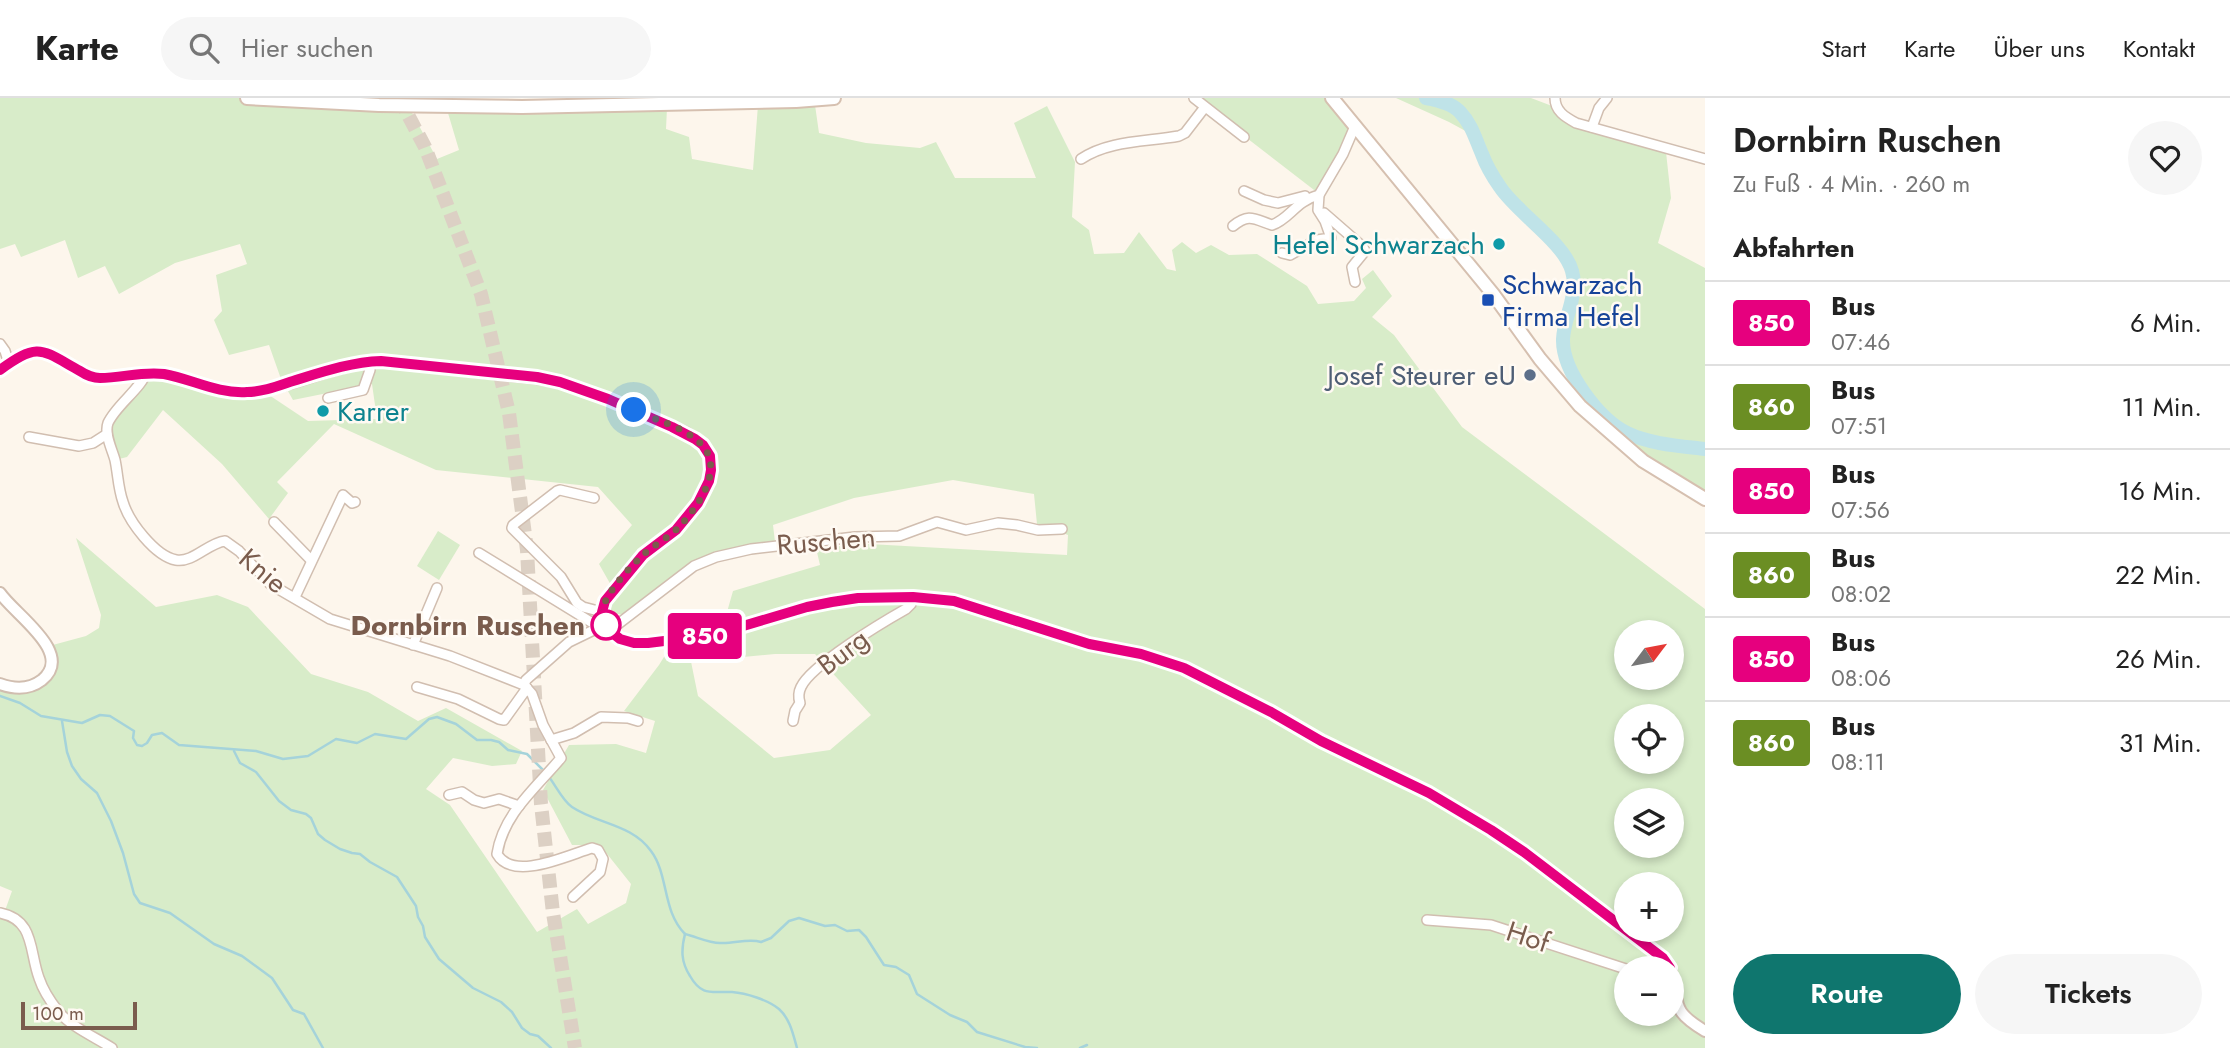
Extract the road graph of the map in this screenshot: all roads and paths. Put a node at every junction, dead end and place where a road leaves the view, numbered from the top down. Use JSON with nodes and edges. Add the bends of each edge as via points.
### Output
{"nodes":[{"id":1,"x":247,"y":98,"type":"edge"},
{"id":2,"x":834,"y":98,"type":"edge"},
{"id":3,"x":1194,"y":98,"type":"edge"},
{"id":4,"x":1332,"y":98,"type":"edge"},
{"id":5,"x":1555,"y":98,"type":"edge"},
{"id":6,"x":1607,"y":98,"type":"edge"},
{"id":7,"x":583,"y":102,"type":"edge"},
{"id":8,"x":597,"y":102,"type":"edge"},
{"id":9,"x":1205,"y":107,"type":"junction"},
{"id":10,"x":1355,"y":127,"type":"junction"},
{"id":11,"x":1592,"y":127,"type":"junction"},
{"id":12,"x":1244,"y":137,"type":"dead end"},
{"id":13,"x":1082,"y":159,"type":"dead end"},
{"id":14,"x":1705,"y":159,"type":"edge"},
{"id":15,"x":1244,"y":191,"type":"dead end"},
{"id":16,"x":1315,"y":198,"type":"junction"},
{"id":17,"x":1233,"y":226,"type":"dead end"},
{"id":18,"x":1282,"y":253,"type":"dead end"},
{"id":19,"x":1355,"y":282,"type":"dead end"},
{"id":20,"x":0,"y":344,"type":"edge"},
{"id":21,"x":369,"y":361,"type":"junction"},
{"id":22,"x":4,"y":367,"type":"edge"},
{"id":23,"x":146,"y":372,"type":"junction"},
{"id":24,"x":328,"y":398,"type":"dead end"},
{"id":25,"x":107,"y":434,"type":"junction"},
{"id":26,"x":29,"y":437,"type":"dead end"},
{"id":27,"x":594,"y":498,"type":"dead end"},
{"id":28,"x":1705,"y":499,"type":"edge"},
{"id":29,"x":355,"y":502,"type":"dead end"},
{"id":30,"x":274,"y":522,"type":"dead end"},
{"id":31,"x":1062,"y":529,"type":"dead end"},
{"id":32,"x":479,"y":553,"type":"dead end"},
{"id":33,"x":311,"y":560,"type":"junction"},
{"id":34,"x":437,"y":588,"type":"dead end"},
{"id":35,"x":0,"y":593,"type":"edge"},
{"id":36,"x":295,"y":597,"type":"junction"},
{"id":37,"x":913,"y":597,"type":"junction"},
{"id":38,"x":602,"y":612,"type":"junction"},
{"id":39,"x":605,"y":628,"type":"junction"},
{"id":40,"x":413,"y":645,"type":"junction"},
{"id":41,"x":0,"y":684,"type":"edge"},
{"id":42,"x":525,"y":686,"type":"junction"},
{"id":43,"x":416,"y":687,"type":"dead end"},
{"id":44,"x":638,"y":721,"type":"dead end"},
{"id":45,"x":793,"y":721,"type":"dead end"},
{"id":46,"x":551,"y":740,"type":"junction"},
{"id":47,"x":449,"y":794,"type":"dead end"},
{"id":48,"x":519,"y":806,"type":"junction"},
{"id":49,"x":573,"y":897,"type":"dead end"},
{"id":50,"x":0,"y":913,"type":"edge"},
{"id":51,"x":1427,"y":920,"type":"dead end"},
{"id":52,"x":1660,"y":956,"type":"edge"},
{"id":53,"x":1614,"y":965,"type":"edge"},
{"id":54,"x":1684,"y":1016,"type":"edge"},
{"id":55,"x":1705,"y":1031,"type":"edge"},
{"id":56,"x":112,"y":1048,"type":"edge"}],
"edges":[{"from":1,"to":7,"type":"main road","via":[[437,106]]},
{"from":2,"to":8,"type":"main road"},
{"from":3,"to":9,"type":"street"},
{"from":4,"to":10,"type":"main road"},
{"from":5,"to":11,"type":"street","via":[[1563,116]]},
{"from":6,"to":11,"type":"street"},
{"from":7,"to":8,"type":"main road"},
{"from":9,"to":12,"type":"street"},
{"from":9,"to":13,"type":"street","via":[[1179,136],[1110,146]]},
{"from":10,"to":16,"type":"street"},
{"from":10,"to":28,"type":"main road","via":[[1580,407],[1643,461]]},
{"from":11,"to":14,"type":"street"},
{"from":15,"to":16,"type":"street","via":[[1278,202],[1303,195]]},
{"from":16,"to":17,"type":"street","via":[[1293,208],[1279,223],[1251,217]]},
{"from":16,"to":18,"type":"street","via":[[1331,238],[1317,240],[1290,256]]},
{"from":16,"to":19,"type":"street","via":[[1326,215],[1365,251],[1352,267]]},
{"from":20,"to":22,"type":"street","via":[[5,351]]},
{"from":21,"to":23,"type":"street","via":[[244,393]]},
{"from":21,"to":24,"type":"street","via":[[363,390]]},
{"from":21,"to":38,"type":"street","via":[[560,382],[686,433],[703,445],[711,470],[698,503],[676,530],[643,555],[605,601]]},
{"from":22,"to":23,"type":"street","via":[[20,356],[42,351],[95,378]]},
{"from":23,"to":25,"type":"street","via":[[109,421]]},
{"from":25,"to":26,"type":"street","via":[[79,446]]},
{"from":25,"to":36,"type":"street","name":"Knie","via":[[123,502],[151,543],[178,561],[225,541],[270,584]]},
{"from":27,"to":38,"type":"street","via":[[561,490],[512,528],[561,576],[577,603]]},
{"from":29,"to":33,"type":"street","via":[[343,495]]},
{"from":30,"to":33,"type":"street"},
{"from":31,"to":39,"type":"street","name":"Ruschen","via":[[998,523],[966,530],[937,522],[899,536],[751,549],[694,566]]},
{"from":32,"to":39,"type":"street"},
{"from":33,"to":36,"type":"street"},
{"from":34,"to":40,"type":"street"},
{"from":35,"to":41,"type":"street","via":[[40,635],[52,664],[48,674],[32,686]]},
{"from":36,"to":40,"type":"street","name":"Knie","via":[[339,622]]},
{"from":37,"to":39,"type":"street","via":[[832,602],[713,635],[665,641],[626,642]]},
{"from":37,"to":45,"type":"street","name":"Burg","via":[[906,609],[810,676],[800,689]]},
{"from":37,"to":52,"type":"street","via":[[954,601],[1197,674],[1429,793],[1491,830]]},
{"from":38,"to":39,"type":"street"},
{"from":39,"to":42,"type":"street","via":[[569,642],[526,680]]},
{"from":40,"to":42,"type":"street","name":"Knie"},
{"from":42,"to":43,"type":"street","via":[[504,720]]},
{"from":42,"to":46,"type":"street"},
{"from":44,"to":46,"type":"street","via":[[601,717]]},
{"from":46,"to":48,"type":"street","via":[[561,758]]},
{"from":47,"to":48,"type":"street","via":[[462,792],[484,803],[499,799]]},
{"from":48,"to":49,"type":"street","via":[[499,844],[501,862],[509,866],[548,863],[592,848],[603,859],[600,872]]},
{"from":50,"to":56,"type":"street","via":[[23,926],[41,985],[61,1015]]},
{"from":51,"to":53,"type":"street","name":"Hof","via":[[1491,925]]},
{"from":54,"to":55,"type":"street"}]}
